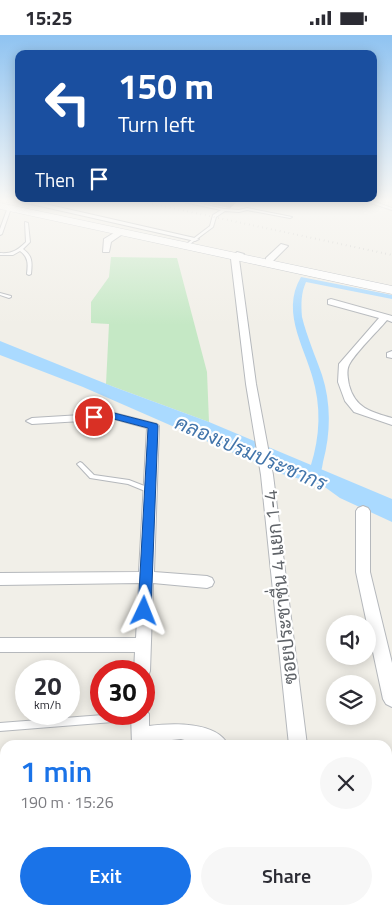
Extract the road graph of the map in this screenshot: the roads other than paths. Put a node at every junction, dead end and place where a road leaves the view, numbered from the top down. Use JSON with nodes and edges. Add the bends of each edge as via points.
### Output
{"nodes":[{"id":1,"x":28,"y":242,"type":"edge"},
{"id":2,"x":108,"y":242,"type":"edge"},
{"id":3,"x":182,"y":242,"type":"edge"},
{"id":4,"x":196,"y":242,"type":"edge"},
{"id":5,"x":284,"y":245,"type":"dead end"},
{"id":6,"x":21,"y":250,"type":"junction"},
{"id":7,"x":106,"y":250,"type":"dead end"},
{"id":8,"x":0,"y":253,"type":"edge"},
{"id":9,"x":238,"y":255,"type":"junction"},
{"id":10,"x":269,"y":260,"type":"junction"},
{"id":11,"x":28,"y":274,"type":"dead end"},
{"id":12,"x":392,"y":288,"type":"edge"},
{"id":13,"x":0,"y":294,"type":"edge"},
{"id":14,"x":8,"y":297,"type":"dead end"},
{"id":15,"x":331,"y":302,"type":"dead end"},
{"id":16,"x":389,"y":318,"type":"edge"},
{"id":17,"x":32,"y":421,"type":"dead end"},
{"id":18,"x":392,"y":422,"type":"edge"},
{"id":19,"x":80,"y":464,"type":"dead end"},
{"id":20,"x":150,"y":491,"type":"junction"},
{"id":21,"x":362,"y":511,"type":"dead end"},
{"id":22,"x":146,"y":577,"type":"junction"},
{"id":23,"x":0,"y":579,"type":"edge"},
{"id":24,"x":206,"y":582,"type":"dead end"},
{"id":25,"x":0,"y":645,"type":"edge"},
{"id":26,"x":143,"y":645,"type":"junction"},
{"id":27,"x":142,"y":660,"type":"edge"},
{"id":28,"x":392,"y":699,"type":"edge"},
{"id":29,"x":90,"y":719,"type":"edge"},
{"id":30,"x":140,"y":725,"type":"edge"},
{"id":31,"x":0,"y":727,"type":"edge"},
{"id":32,"x":141,"y":740,"type":"edge"},
{"id":33,"x":144,"y":740,"type":"edge"},
{"id":34,"x":212,"y":740,"type":"edge"},
{"id":35,"x":297,"y":740,"type":"edge"}],
"edges":[{"from":1,"to":6,"type":"lane"},
{"from":2,"to":7,"type":"street"},
{"from":3,"to":9,"type":"street"},
{"from":4,"to":9,"type":"street"},
{"from":5,"to":10,"type":"street"},
{"from":6,"to":8,"type":"lane","via":[[10,255]]},
{"from":6,"to":11,"type":"lane","via":[[27,254],[30,264]]},
{"from":9,"to":10,"type":"street"},
{"from":9,"to":12,"type":"street"},
{"from":9,"to":35,"type":"street","name":"ซอยประชาชื่น 4 แยก 1-4","via":[[235,259],[267,475]]},
{"from":10,"to":12,"type":"street"},
{"from":13,"to":14,"type":"lane"},
{"from":15,"to":16,"type":"street"},
{"from":16,"to":18,"type":"street","via":[[341,371],[349,401],[358,410]]},
{"from":17,"to":20,"type":"street","via":[[114,416],[153,426]]},
{"from":19,"to":20,"type":"lane","via":[[92,477],[129,482]]},
{"from":20,"to":22,"type":"street"},
{"from":21,"to":28,"type":"street","via":[[363,572]]},
{"from":22,"to":23,"type":"street"},
{"from":22,"to":24,"type":"street"},
{"from":22,"to":26,"type":"street"},
{"from":25,"to":26,"type":"street"},
{"from":26,"to":27,"type":"street"},
{"from":29,"to":31,"type":"lane"},
{"from":30,"to":32,"type":"street"},
{"from":33,"to":34,"type":"street","via":[[177,729]]}]}
